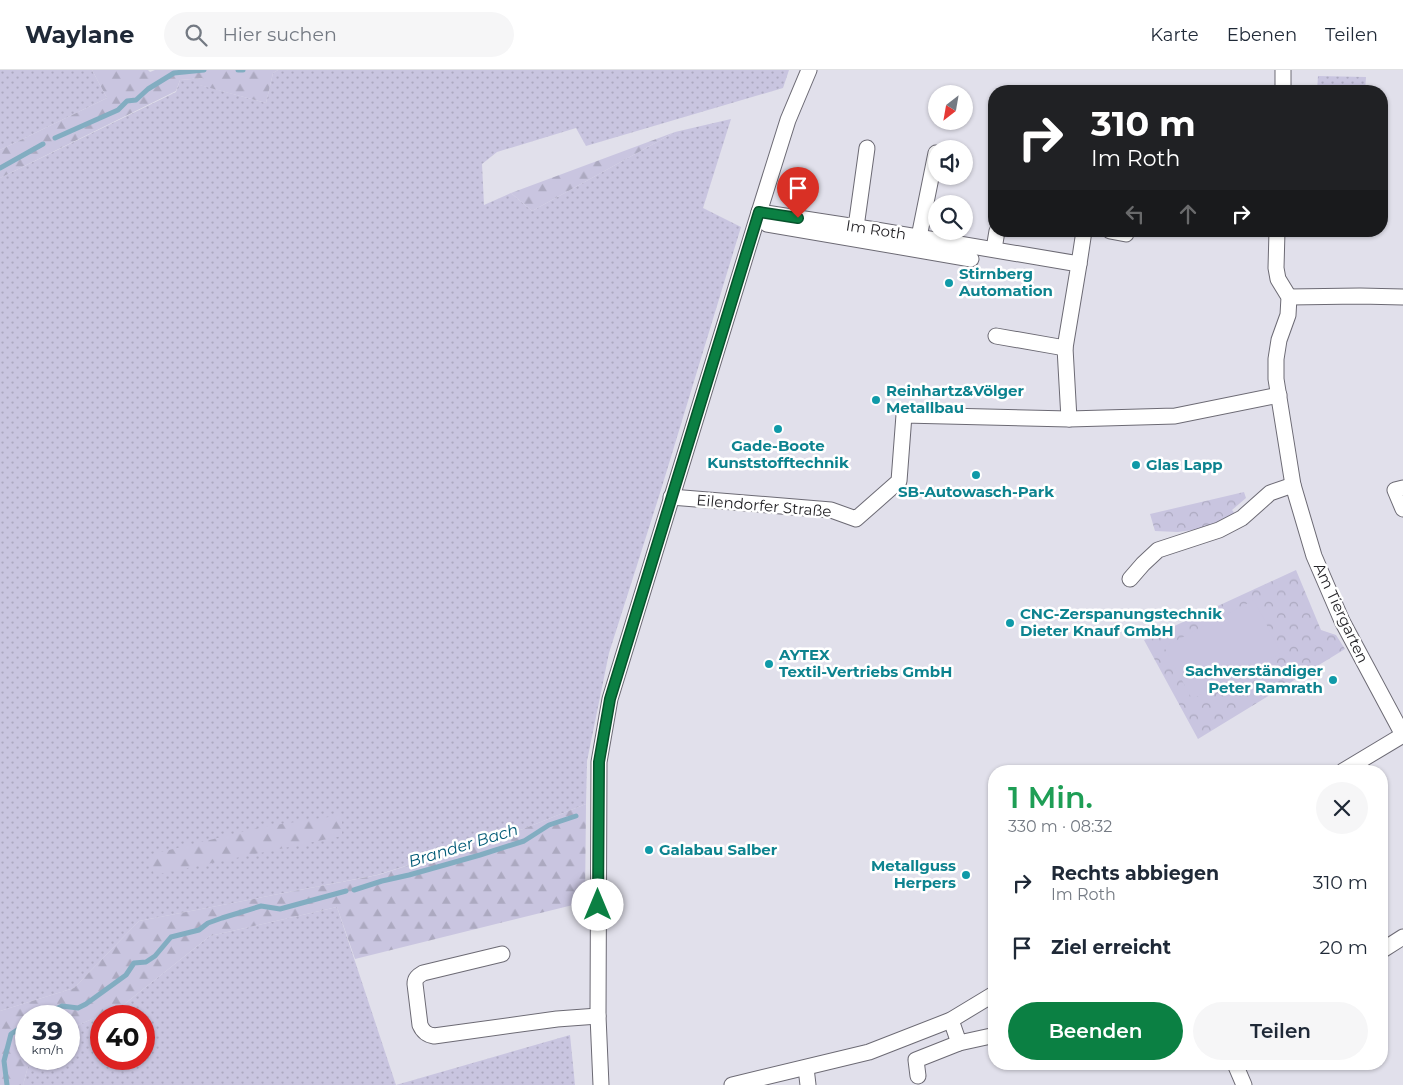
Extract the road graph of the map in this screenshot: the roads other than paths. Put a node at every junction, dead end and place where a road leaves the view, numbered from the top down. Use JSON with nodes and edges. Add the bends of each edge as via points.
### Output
{"nodes":[{"id":1,"x":809,"y":70,"type":"edge"},
{"id":2,"x":1284,"y":70,"type":"edge"},
{"id":3,"x":1283,"y":85,"type":"edge"},
{"id":4,"x":867,"y":148,"type":"dead end"},
{"id":5,"x":930,"y":185,"type":"edge"},
{"id":6,"x":757,"y":217,"type":"junction"},
{"id":7,"x":856,"y":226,"type":"junction"},
{"id":8,"x":919,"y":237,"type":"junction"},
{"id":9,"x":996,"y":237,"type":"edge"},
{"id":10,"x":1083,"y":237,"type":"edge"},
{"id":11,"x":1277,"y":237,"type":"edge"},
{"id":12,"x":994,"y":250,"type":"junction"},
{"id":13,"x":971,"y":260,"type":"dead end"},
{"id":14,"x":1079,"y":264,"type":"junction"},
{"id":15,"x":1289,"y":297,"type":"junction"},
{"id":16,"x":1403,"y":297,"type":"edge"},
{"id":17,"x":996,"y":336,"type":"dead end"},
{"id":18,"x":1065,"y":348,"type":"junction"},
{"id":19,"x":1279,"y":395,"type":"junction"},
{"id":20,"x":1069,"y":420,"type":"junction"},
{"id":21,"x":1293,"y":485,"type":"junction"},
{"id":22,"x":1403,"y":488,"type":"edge"},
{"id":23,"x":671,"y":497,"type":"junction"},
{"id":24,"x":1403,"y":509,"type":"edge"},
{"id":25,"x":1130,"y":579,"type":"dead end"},
{"id":26,"x":1403,"y":735,"type":"edge"},
{"id":27,"x":1353,"y":765,"type":"edge"},
{"id":28,"x":1403,"y":937,"type":"edge"},
{"id":29,"x":1388,"y":947,"type":"edge"},
{"id":30,"x":502,"y":954,"type":"dead end"},
{"id":31,"x":988,"y":998,"type":"edge"},
{"id":32,"x":598,"y":1016,"type":"junction"},
{"id":33,"x":951,"y":1020,"type":"junction"},
{"id":34,"x":988,"y":1037,"type":"edge"},
{"id":35,"x":959,"y":1043,"type":"junction"},
{"id":36,"x":806,"y":1068,"type":"junction"},
{"id":37,"x":1238,"y":1070,"type":"edge"},
{"id":38,"x":918,"y":1076,"type":"dead end"},
{"id":39,"x":601,"y":1085,"type":"edge"},
{"id":40,"x":732,"y":1085,"type":"edge"},
{"id":41,"x":808,"y":1085,"type":"edge"},
{"id":42,"x":1244,"y":1085,"type":"edge"}],
"edges":[{"from":1,"to":6,"type":"street","via":[[788,120]]},
{"from":2,"to":3,"type":"street"},
{"from":4,"to":7,"type":"street"},
{"from":5,"to":8,"type":"street"},
{"from":6,"to":7,"type":"street","name":"Im Roth"},
{"from":6,"to":13,"type":"street"},
{"from":6,"to":23,"type":"street"},
{"from":7,"to":8,"type":"street","name":"Im Roth"},
{"from":8,"to":12,"type":"street","name":"Im Roth"},
{"from":9,"to":12,"type":"street"},
{"from":10,"to":14,"type":"street"},
{"from":11,"to":15,"type":"street","via":[[1278,279]]},
{"from":12,"to":14,"type":"street","name":"Im Roth"},
{"from":14,"to":18,"type":"street"},
{"from":15,"to":16,"type":"street"},
{"from":15,"to":19,"type":"street","name":"Am Tiergarten","via":[[1288,315],[1276,359]]},
{"from":17,"to":18,"type":"street"},
{"from":18,"to":20,"type":"street"},
{"from":19,"to":20,"type":"street","via":[[1175,416]]},
{"from":19,"to":21,"type":"street","name":"Am Tiergarten"},
{"from":20,"to":23,"type":"street","name":"Eilendorfer Straße","via":[[904,415],[899,481],[856,519],[832,510]]},
{"from":21,"to":25,"type":"street","via":[[1270,493],[1242,518],[1219,530],[1158,550]]},
{"from":21,"to":26,"type":"street","name":"Am Tiergarten","via":[[1314,556],[1342,621]]},
{"from":22,"to":24,"type":"street","via":[[1395,490]]},
{"from":23,"to":32,"type":"street","via":[[610,699],[599,762]]},
{"from":26,"to":27,"type":"street"},
{"from":28,"to":29,"type":"street"},
{"from":30,"to":32,"type":"street","via":[[418,976],[415,984],[423,1031],[434,1036]]},
{"from":31,"to":33,"type":"street"},
{"from":32,"to":39,"type":"street"},
{"from":33,"to":35,"type":"street"},
{"from":33,"to":36,"type":"street","via":[[869,1052]]},
{"from":34,"to":35,"type":"street"},
{"from":35,"to":38,"type":"street","via":[[916,1060]]},
{"from":36,"to":40,"type":"street"},
{"from":36,"to":41,"type":"street"},
{"from":37,"to":42,"type":"street"}]}
